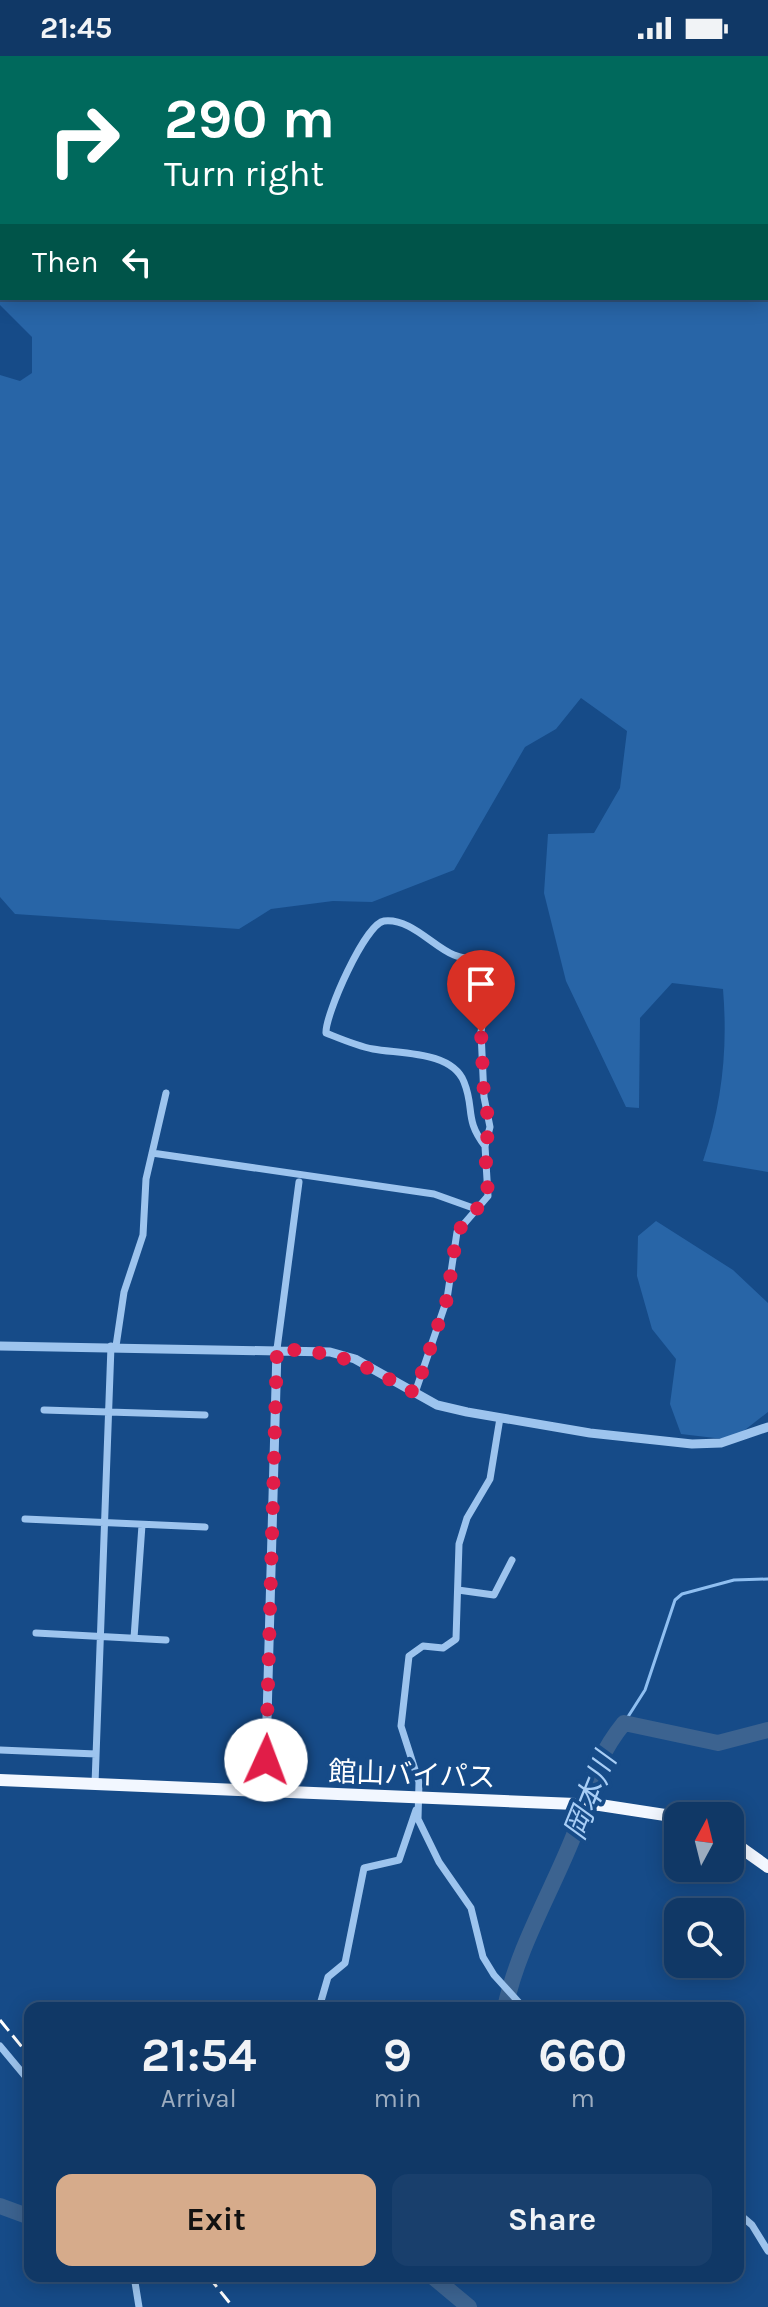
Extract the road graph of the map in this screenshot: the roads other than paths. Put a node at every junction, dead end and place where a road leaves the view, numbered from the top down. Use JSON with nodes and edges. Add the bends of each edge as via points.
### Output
{"nodes":[{"id":1,"x":166,"y":1093,"type":"dead end"},
{"id":2,"x":485,"y":1146,"type":"junction"},
{"id":3,"x":152,"y":1153,"type":"junction"},
{"id":4,"x":299,"y":1182,"type":"dead end"},
{"id":5,"x":476,"y":1209,"type":"junction"},
{"id":6,"x":0,"y":1346,"type":"edge"},
{"id":7,"x":114,"y":1346,"type":"junction"},
{"id":8,"x":277,"y":1349,"type":"junction"},
{"id":9,"x":415,"y":1393,"type":"junction"},
{"id":10,"x":44,"y":1410,"type":"dead end"},
{"id":11,"x":108,"y":1412,"type":"junction"},
{"id":12,"x":205,"y":1415,"type":"dead end"},
{"id":13,"x":500,"y":1418,"type":"junction"},
{"id":14,"x":768,"y":1427,"type":"edge"},
{"id":15,"x":25,"y":1519,"type":"dead end"},
{"id":16,"x":104,"y":1523,"type":"junction"},
{"id":17,"x":142,"y":1525,"type":"junction"},
{"id":18,"x":205,"y":1527,"type":"dead end"},
{"id":19,"x":512,"y":1560,"type":"dead end"},
{"id":20,"x":458,"y":1590,"type":"junction"},
{"id":21,"x":36,"y":1633,"type":"dead end"},
{"id":22,"x":100,"y":1636,"type":"junction"},
{"id":23,"x":134,"y":1638,"type":"junction"},
{"id":24,"x":166,"y":1640,"type":"dead end"},
{"id":25,"x":0,"y":1750,"type":"edge"},
{"id":26,"x":96,"y":1754,"type":"junction"},
{"id":27,"x":0,"y":1780,"type":"edge"},
{"id":28,"x":95,"y":1784,"type":"junction"},
{"id":29,"x":265,"y":1792,"type":"junction"},
{"id":30,"x":417,"y":1804,"type":"junction"},
{"id":31,"x":664,"y":1815,"type":"edge"},
{"id":32,"x":744,"y":1849,"type":"edge"},
{"id":33,"x":754,"y":1856,"type":"junction"},
{"id":34,"x":768,"y":1867,"type":"edge"},
{"id":35,"x":768,"y":1874,"type":"edge"},
{"id":36,"x":321,"y":2002,"type":"edge"},
{"id":37,"x":518,"y":2002,"type":"edge"},
{"id":38,"x":0,"y":2046,"type":"edge"},
{"id":39,"x":24,"y":2075,"type":"edge"},
{"id":40,"x":744,"y":2218,"type":"edge"},
{"id":41,"x":768,"y":2251,"type":"edge"},
{"id":42,"x":135,"y":2282,"type":"edge"},
{"id":43,"x":139,"y":2307,"type":"edge"}],
"edges":[{"from":1,"to":3,"type":"street"},
{"from":2,"to":2,"type":"street","via":[[472,1129],[464,1081],[455,1071],[425,1056],[371,1049],[326,1033],[337,996],[375,924],[386,920],[418,931],[454,955],[487,967],[491,986],[481,1032],[490,1127]]},
{"from":2,"to":5,"type":"street","via":[[488,1196]]},
{"from":3,"to":5,"type":"street","via":[[434,1194]]},
{"from":3,"to":7,"type":"street","via":[[143,1235]]},
{"from":4,"to":8,"type":"street"},
{"from":5,"to":9,"type":"street","via":[[457,1232],[447,1299]]},
{"from":6,"to":7,"type":"street"},
{"from":7,"to":8,"type":"street"},
{"from":7,"to":11,"type":"street"},
{"from":8,"to":9,"type":"street","via":[[355,1359]]},
{"from":8,"to":29,"type":"street"},
{"from":9,"to":13,"type":"street","via":[[437,1405]]},
{"from":10,"to":11,"type":"street"},
{"from":11,"to":12,"type":"street"},
{"from":11,"to":16,"type":"street"},
{"from":13,"to":14,"type":"street","via":[[692,1444],[721,1443]]},
{"from":13,"to":20,"type":"street","via":[[490,1479],[463,1528]]},
{"from":15,"to":16,"type":"street"},
{"from":16,"to":17,"type":"street"},
{"from":16,"to":22,"type":"street"},
{"from":17,"to":18,"type":"street"},
{"from":17,"to":23,"type":"street"},
{"from":19,"to":20,"type":"street","via":[[494,1595]]},
{"from":20,"to":30,"type":"street","via":[[456,1639],[443,1648],[423,1646],[409,1656],[401,1726],[419,1782]]},
{"from":21,"to":22,"type":"street"},
{"from":22,"to":23,"type":"street"},
{"from":22,"to":26,"type":"street"},
{"from":23,"to":24,"type":"street"},
{"from":25,"to":26,"type":"street"},
{"from":26,"to":28,"type":"street"},
{"from":27,"to":28,"type":"highway","name":"館山バイパス"},
{"from":28,"to":29,"type":"highway","name":"館山バイパス"},
{"from":29,"to":30,"type":"highway","name":"館山バイパス"},
{"from":30,"to":31,"type":"highway","name":"館山バイパス","via":[[547,1802]]},
{"from":30,"to":36,"type":"street","via":[[399,1860],[364,1868],[345,1963],[328,1977]]},
{"from":30,"to":37,"type":"street","via":[[439,1862],[471,1908],[483,1957]]},
{"from":32,"to":33,"type":"highway"},
{"from":33,"to":34,"type":"highway"},
{"from":33,"to":35,"type":"highway"},
{"from":38,"to":39,"type":"street"},
{"from":40,"to":41,"type":"street"},
{"from":42,"to":43,"type":"street"}]}
